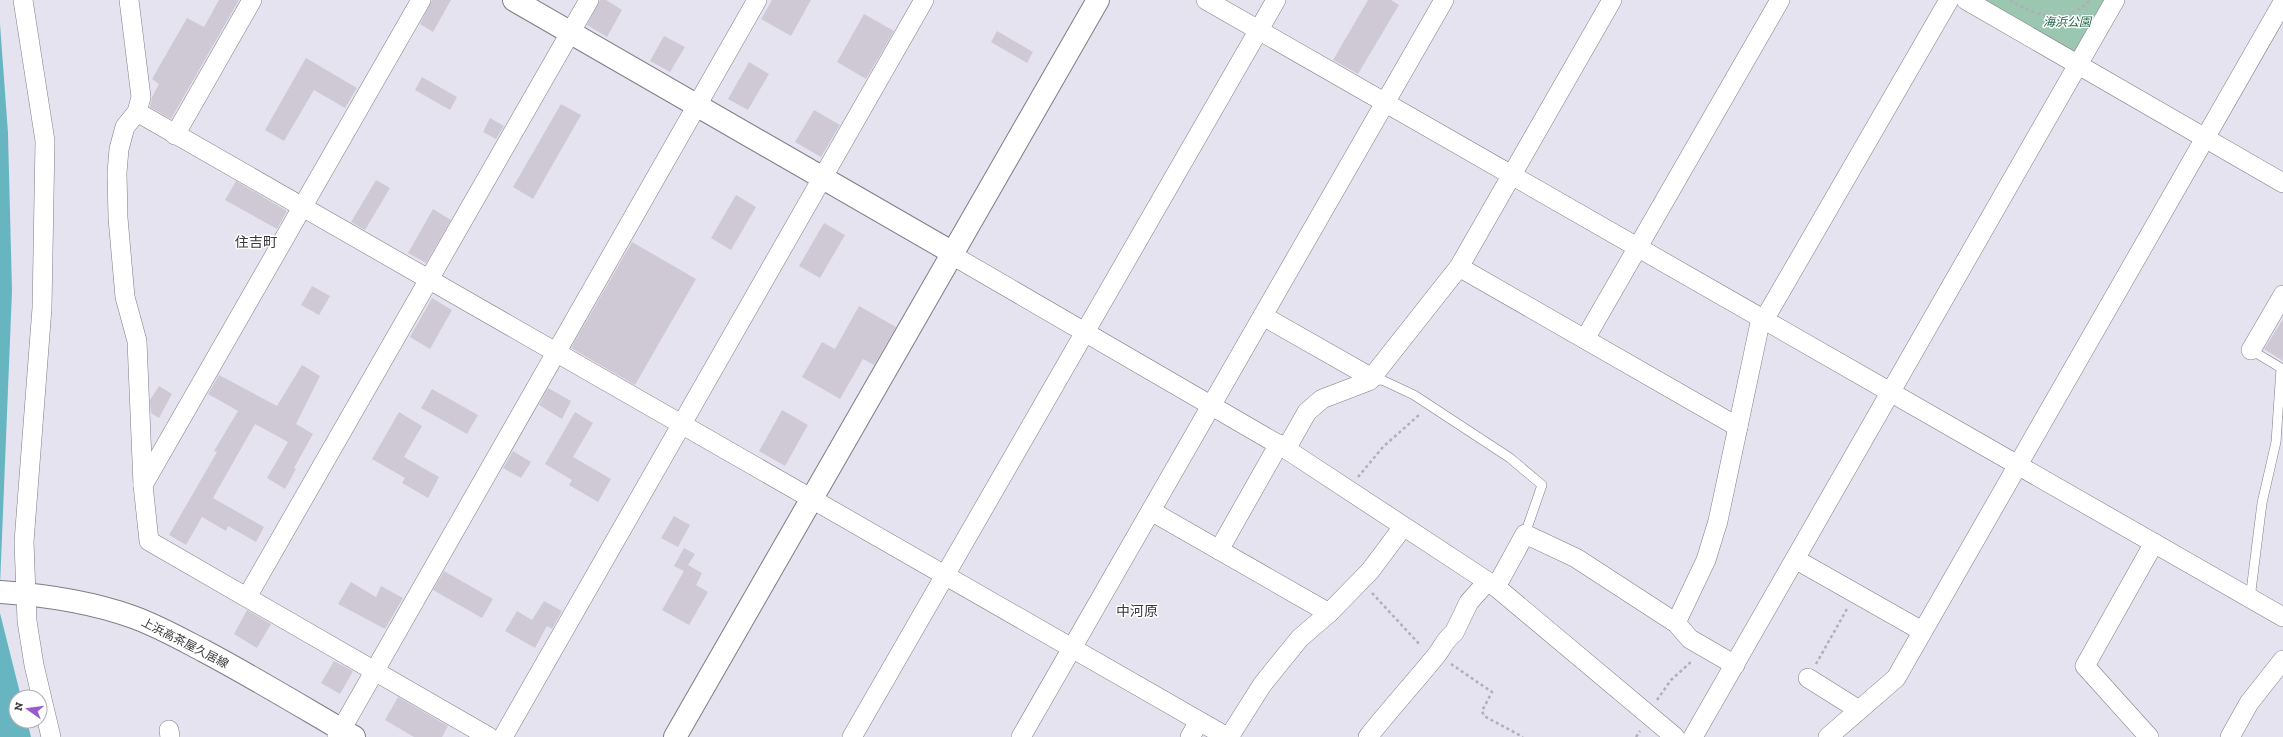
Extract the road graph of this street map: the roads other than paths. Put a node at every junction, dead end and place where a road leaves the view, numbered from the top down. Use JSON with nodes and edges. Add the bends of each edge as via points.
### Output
{"nodes":[{"id":1,"x":22,"y":0,"type":"edge"},
{"id":2,"x":128,"y":0,"type":"edge"},
{"id":3,"x":252,"y":0,"type":"edge"},
{"id":4,"x":421,"y":0,"type":"edge"},
{"id":5,"x":514,"y":0,"type":"edge"},
{"id":6,"x":589,"y":0,"type":"edge"},
{"id":7,"x":757,"y":0,"type":"edge"},
{"id":8,"x":924,"y":0,"type":"edge"},
{"id":9,"x":1098,"y":0,"type":"edge"},
{"id":10,"x":1206,"y":0,"type":"edge"},
{"id":11,"x":1276,"y":0,"type":"edge"},
{"id":12,"x":1444,"y":0,"type":"edge"},
{"id":13,"x":1612,"y":0,"type":"edge"},
{"id":14,"x":1780,"y":0,"type":"edge"},
{"id":15,"x":1948,"y":0,"type":"edge"},
{"id":16,"x":1966,"y":0,"type":"edge"},
{"id":17,"x":2115,"y":0,"type":"edge"},
{"id":18,"x":2283,"y":2,"type":"edge"},
{"id":19,"x":1259,"y":30,"type":"junction"},
{"id":20,"x":570,"y":32,"type":"junction"},
{"id":21,"x":2078,"y":64,"type":"junction"},
{"id":22,"x":1385,"y":103,"type":"junction"},
{"id":23,"x":697,"y":105,"type":"junction"},
{"id":24,"x":137,"y":112,"type":"junction"},
{"id":25,"x":175,"y":135,"type":"junction"},
{"id":26,"x":2205,"y":137,"type":"junction"},
{"id":27,"x":1511,"y":175,"type":"junction"},
{"id":28,"x":823,"y":178,"type":"junction"},
{"id":29,"x":2283,"y":183,"type":"edge"},
{"id":30,"x":302,"y":208,"type":"junction"},
{"id":31,"x":1638,"y":248,"type":"junction"},
{"id":32,"x":952,"y":254,"type":"junction"},
{"id":33,"x":1459,"y":267,"type":"junction"},
{"id":34,"x":428,"y":281,"type":"junction"},
{"id":35,"x":2283,"y":295,"type":"edge"},
{"id":36,"x":1263,"y":316,"type":"junction"},
{"id":37,"x":1763,"y":319,"type":"junction"},
{"id":38,"x":1086,"y":333,"type":"junction"},
{"id":39,"x":1585,"y":339,"type":"junction"},
{"id":40,"x":2251,"y":350,"type":"joint"},
{"id":41,"x":554,"y":352,"type":"junction"},
{"id":42,"x":1371,"y":379,"type":"junction"},
{"id":43,"x":1890,"y":392,"type":"junction"},
{"id":44,"x":1211,"y":405,"type":"junction"},
{"id":45,"x":681,"y":424,"type":"junction"},
{"id":46,"x":1738,"y":427,"type":"junction"},
{"id":47,"x":1282,"y":446,"type":"junction"},
{"id":48,"x":2017,"y":466,"type":"junction"},
{"id":49,"x":143,"y":485,"type":"junction"},
{"id":50,"x":812,"y":499,"type":"junction"},
{"id":51,"x":1151,"y":511,"type":"junction"},
{"id":52,"x":1402,"y":527,"type":"junction"},
{"id":53,"x":1525,"y":534,"type":"junction"},
{"id":54,"x":2154,"y":544,"type":"junction"},
{"id":55,"x":1219,"y":550,"type":"junction"},
{"id":56,"x":1795,"y":559,"type":"junction"},
{"id":57,"x":944,"y":576,"type":"junction"},
{"id":58,"x":1492,"y":585,"type":"junction"},
{"id":59,"x":0,"y":592,"type":"edge"},
{"id":60,"x":26,"y":594,"type":"junction"},
{"id":61,"x":247,"y":597,"type":"junction"},
{"id":62,"x":2250,"y":599,"type":"junction"},
{"id":63,"x":1328,"y":614,"type":"junction"},
{"id":64,"x":2283,"y":617,"type":"edge"},
{"id":65,"x":1676,"y":623,"type":"junction"},
{"id":66,"x":1922,"y":631,"type":"junction"},
{"id":67,"x":1072,"y":649,"type":"junction"},
{"id":68,"x":2283,"y":660,"type":"edge"},
{"id":69,"x":1735,"y":664,"type":"junction"},
{"id":70,"x":374,"y":669,"type":"junction"},
{"id":71,"x":1808,"y":678,"type":"road end"},
{"id":72,"x":1859,"y":710,"type":"junction"},
{"id":73,"x":1194,"y":729,"type":"edge"},
{"id":74,"x":344,"y":735,"type":"edge"},
{"id":75,"x":51,"y":737,"type":"edge"},
{"id":76,"x":489,"y":737,"type":"edge"},
{"id":77,"x":503,"y":737,"type":"edge"},
{"id":78,"x":675,"y":737,"type":"edge"},
{"id":79,"x":852,"y":737,"type":"edge"},
{"id":80,"x":1021,"y":737,"type":"edge"},
{"id":81,"x":1227,"y":737,"type":"edge"},
{"id":82,"x":1368,"y":737,"type":"edge"},
{"id":83,"x":1675,"y":737,"type":"edge"},
{"id":84,"x":1693,"y":737,"type":"edge"},
{"id":85,"x":1828,"y":737,"type":"edge"},
{"id":86,"x":2149,"y":737,"type":"edge"},
{"id":87,"x":2230,"y":737,"type":"edge"}],
"edges":[{"from":1,"to":60,"type":"street","via":[[45,142],[42,308],[24,542]]},
{"from":2,"to":24,"type":"street","via":[[141,97]]},
{"from":3,"to":25,"type":"street"},
{"from":4,"to":30,"type":"street"},
{"from":5,"to":20,"type":"street"},
{"from":6,"to":20,"type":"street"},
{"from":7,"to":23,"type":"street"},
{"from":8,"to":28,"type":"street"},
{"from":9,"to":32,"type":"street"},
{"from":10,"to":19,"type":"street"},
{"from":11,"to":19,"type":"street"},
{"from":12,"to":22,"type":"street"},
{"from":13,"to":27,"type":"street"},
{"from":14,"to":31,"type":"street"},
{"from":15,"to":37,"type":"street"},
{"from":16,"to":21,"type":"street"},
{"from":17,"to":21,"type":"street"},
{"from":18,"to":26,"type":"street"},
{"from":19,"to":22,"type":"street"},
{"from":19,"to":38,"type":"street"},
{"from":20,"to":23,"type":"street"},
{"from":20,"to":34,"type":"street"},
{"from":21,"to":26,"type":"street"},
{"from":21,"to":43,"type":"street"},
{"from":22,"to":27,"type":"street"},
{"from":22,"to":36,"type":"street"},
{"from":23,"to":28,"type":"street"},
{"from":23,"to":41,"type":"street"},
{"from":24,"to":25,"type":"street"},
{"from":24,"to":49,"type":"street","via":[[125,127],[119,149],[117,173],[125,297],[137,341]]},
{"from":25,"to":30,"type":"street"},
{"from":26,"to":29,"type":"street"},
{"from":26,"to":48,"type":"street"},
{"from":27,"to":31,"type":"street"},
{"from":27,"to":33,"type":"street"},
{"from":28,"to":32,"type":"street"},
{"from":28,"to":45,"type":"street"},
{"from":30,"to":34,"type":"street"},
{"from":30,"to":49,"type":"street"},
{"from":31,"to":37,"type":"street"},
{"from":31,"to":39,"type":"street"},
{"from":32,"to":38,"type":"street"},
{"from":32,"to":50,"type":"street"},
{"from":33,"to":39,"type":"street"},
{"from":33,"to":42,"type":"street"},
{"from":34,"to":41,"type":"street"},
{"from":34,"to":61,"type":"street"},
{"from":35,"to":40,"type":"street"},
{"from":36,"to":42,"type":"street"},
{"from":36,"to":44,"type":"street"},
{"from":37,"to":43,"type":"street"},
{"from":37,"to":46,"type":"street"},
{"from":38,"to":44,"type":"street"},
{"from":38,"to":57,"type":"street"},
{"from":39,"to":46,"type":"street"},
{"from":40,"to":62,"type":"lane","via":[[2282,368],[2276,442],[2262,503]]},
{"from":41,"to":45,"type":"street"},
{"from":41,"to":70,"type":"street"},
{"from":42,"to":47,"type":"street","via":[[1322,399],[1307,412]]},
{"from":42,"to":53,"type":"lane","via":[[1395,385],[1429,404],[1510,458],[1542,485]]},
{"from":43,"to":48,"type":"street"},
{"from":43,"to":56,"type":"street"},
{"from":44,"to":47,"type":"street"},
{"from":44,"to":51,"type":"street"},
{"from":45,"to":50,"type":"street"},
{"from":45,"to":77,"type":"street"},
{"from":46,"to":65,"type":"street","via":[[1718,521],[1706,560]]},
{"from":47,"to":52,"type":"street"},
{"from":47,"to":55,"type":"street"},
{"from":48,"to":54,"type":"street"},
{"from":48,"to":66,"type":"street"},
{"from":49,"to":61,"type":"street","via":[[149,541]]},
{"from":50,"to":57,"type":"street"},
{"from":50,"to":78,"type":"street"},
{"from":51,"to":55,"type":"street"},
{"from":51,"to":67,"type":"street"},
{"from":52,"to":58,"type":"street"},
{"from":52,"to":63,"type":"street","via":[[1370,571]]},
{"from":53,"to":58,"type":"street"},
{"from":53,"to":65,"type":"street","via":[[1576,558]]},
{"from":54,"to":62,"type":"street"},
{"from":54,"to":86,"type":"street","via":[[2085,666]]},
{"from":55,"to":63,"type":"street"},
{"from":56,"to":66,"type":"street"},
{"from":56,"to":69,"type":"street"},
{"from":57,"to":67,"type":"street"},
{"from":57,"to":79,"type":"street"},
{"from":58,"to":82,"type":"street","via":[[1469,602],[1454,633]]},
{"from":58,"to":83,"type":"street"},
{"from":59,"to":60,"type":"street","name":"上浜高茶屋久居線"},
{"from":60,"to":74,"type":"street","name":"上浜高茶屋久居線","via":[[133,617],[234,668]]},
{"from":60,"to":75,"type":"street","via":[[27,621],[34,665]]},
{"from":61,"to":70,"type":"street"},
{"from":62,"to":64,"type":"street"},
{"from":63,"to":81,"type":"street","via":[[1296,643],[1262,685]]},
{"from":65,"to":69,"type":"street","via":[[1690,639]]},
{"from":66,"to":72,"type":"street","via":[[1896,678]]},
{"from":67,"to":73,"type":"street"},
{"from":67,"to":80,"type":"street"},
{"from":68,"to":87,"type":"street","via":[[2249,703]]},
{"from":69,"to":84,"type":"street"},
{"from":70,"to":74,"type":"street"},
{"from":70,"to":76,"type":"street"},
{"from":71,"to":72,"type":"street"},
{"from":72,"to":85,"type":"street"},
{"from":73,"to":81,"type":"street"}]}
